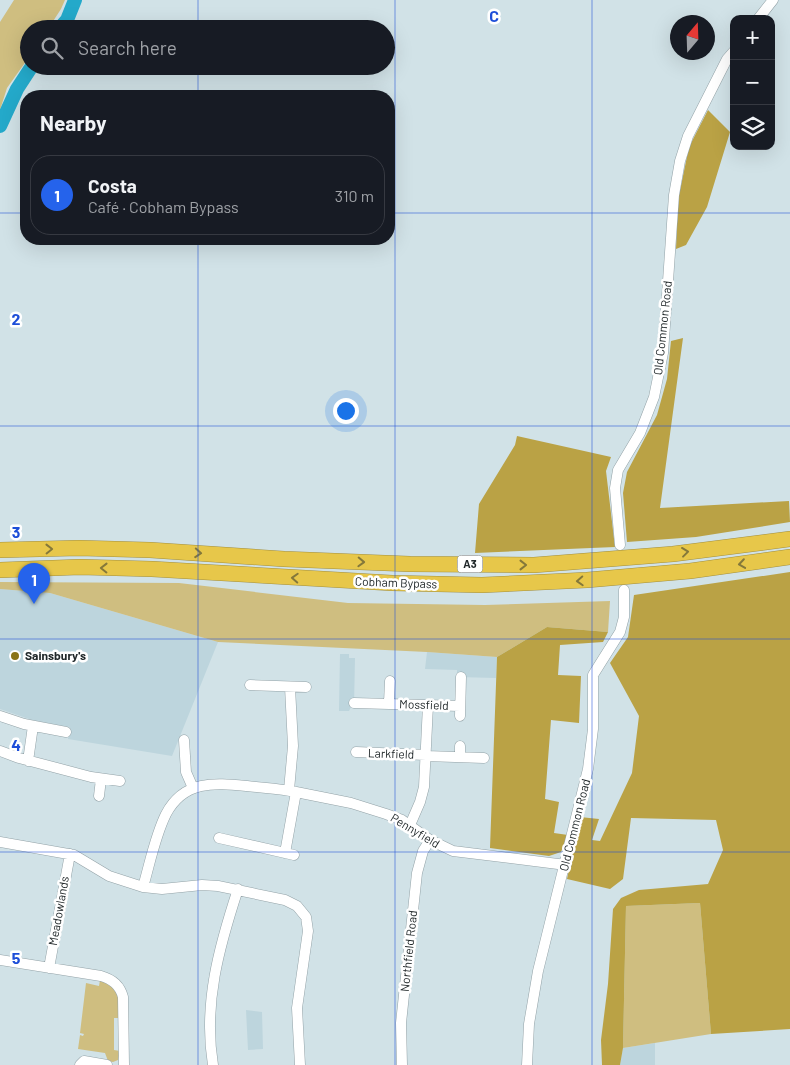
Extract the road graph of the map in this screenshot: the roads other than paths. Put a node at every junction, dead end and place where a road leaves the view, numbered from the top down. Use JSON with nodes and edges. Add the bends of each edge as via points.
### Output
{"nodes":[{"id":1,"x":773,"y":0,"type":"edge"},
{"id":2,"x":761,"y":15,"type":"edge"},
{"id":3,"x":730,"y":55,"type":"edge"},
{"id":4,"x":790,"y":540,"type":"edge"},
{"id":5,"x":620,"y":545,"type":"dead end"},
{"id":6,"x":3,"y":550,"type":"edge"},
{"id":7,"x":790,"y":557,"type":"edge"},
{"id":8,"x":0,"y":570,"type":"edge"},
{"id":9,"x":624,"y":590,"type":"dead end"},
{"id":10,"x":460,"y":677,"type":"dead end"},
{"id":11,"x":390,"y":681,"type":"dead end"},
{"id":12,"x":250,"y":685,"type":"dead end"},
{"id":13,"x":290,"y":686,"type":"junction"},
{"id":14,"x":306,"y":687,"type":"dead end"},
{"id":15,"x":354,"y":702,"type":"dead end"},
{"id":16,"x":389,"y":703,"type":"junction"},
{"id":17,"x":428,"y":705,"type":"junction"},
{"id":18,"x":0,"y":716,"type":"edge"},
{"id":19,"x":33,"y":726,"type":"junction"},
{"id":20,"x":66,"y":732,"type":"dead end"},
{"id":21,"x":184,"y":740,"type":"dead end"},
{"id":22,"x":460,"y":746,"type":"dead end"},
{"id":23,"x":0,"y":751,"type":"edge"},
{"id":24,"x":356,"y":752,"type":"dead end"},
{"id":25,"x":426,"y":755,"type":"junction"},
{"id":26,"x":460,"y":757,"type":"junction"},
{"id":27,"x":484,"y":758,"type":"dead end"},
{"id":28,"x":28,"y":761,"type":"junction"},
{"id":29,"x":101,"y":779,"type":"junction"},
{"id":30,"x":120,"y":781,"type":"dead end"},
{"id":31,"x":193,"y":788,"type":"junction"},
{"id":32,"x":293,"y":791,"type":"junction"},
{"id":33,"x":99,"y":796,"type":"dead end"},
{"id":34,"x":410,"y":825,"type":"junction"},
{"id":35,"x":220,"y":838,"type":"dead end"},
{"id":36,"x":430,"y":840,"type":"junction"},
{"id":37,"x":0,"y":842,"type":"edge"},
{"id":38,"x":70,"y":854,"type":"junction"},
{"id":39,"x":566,"y":865,"type":"junction"},
{"id":40,"x":143,"y":887,"type":"junction"},
{"id":41,"x":238,"y":889,"type":"junction"},
{"id":42,"x":0,"y":960,"type":"edge"},
{"id":43,"x":50,"y":968,"type":"junction"},
{"id":44,"x":80,"y":1065,"type":"edge"},
{"id":45,"x":107,"y":1065,"type":"edge"},
{"id":46,"x":124,"y":1065,"type":"edge"},
{"id":47,"x":213,"y":1065,"type":"edge"},
{"id":48,"x":300,"y":1065,"type":"edge"},
{"id":49,"x":402,"y":1065,"type":"edge"},
{"id":50,"x":527,"y":1065,"type":"edge"}],
"edges":[{"from":1,"to":2,"type":"street"},
{"from":3,"to":5,"type":"street","name":"Old Common Road","via":[[688,136],[680,161],[674,195],[663,354],[654,397],[640,433],[618,470],[615,488]]},
{"from":6,"to":4,"type":"highway","name":"Cobham Bypass","number":"A3","one_way":true,"via":[[79,548],[410,564],[534,564],[673,554]]},
{"from":7,"to":8,"type":"highway","name":"Cobham Bypass","number":"A3","one_way":true,"via":[[662,574],[482,585],[152,569]]},
{"from":9,"to":39,"type":"street","name":"Old Common Road","via":[[624,617],[620,632],[594,675],[588,769]]},
{"from":10,"to":17,"type":"street","name":"Mossfield","via":[[460,711]]},
{"from":11,"to":16,"type":"street","name":"Mossfield"},
{"from":12,"to":13,"type":"street"},
{"from":13,"to":14,"type":"street"},
{"from":13,"to":32,"type":"street"},
{"from":15,"to":16,"type":"street","name":"Mossfield"},
{"from":16,"to":17,"type":"street","name":"Mossfield"},
{"from":17,"to":25,"type":"street","name":"Larkfield"},
{"from":18,"to":19,"type":"street"},
{"from":19,"to":20,"type":"street"},
{"from":19,"to":28,"type":"street"},
{"from":21,"to":31,"type":"street","via":[[186,772]]},
{"from":22,"to":26,"type":"street"},
{"from":23,"to":28,"type":"street"},
{"from":24,"to":25,"type":"street","name":"Larkfield"},
{"from":25,"to":26,"type":"street","name":"Larkfield"},
{"from":25,"to":34,"type":"street","name":"Larkfield","via":[[423,795]]},
{"from":26,"to":27,"type":"street","name":"Larkfield"},
{"from":28,"to":29,"type":"street"},
{"from":29,"to":30,"type":"street"},
{"from":29,"to":33,"type":"street"},
{"from":31,"to":32,"type":"street","name":"Pennyfield","via":[[214,784]]},
{"from":31,"to":40,"type":"street","via":[[180,797],[166,815]]},
{"from":32,"to":34,"type":"street","name":"Pennyfield","via":[[373,809]]},
{"from":32,"to":35,"type":"street","via":[[290,854]]},
{"from":34,"to":36,"type":"street","name":"Pennyfield"},
{"from":36,"to":39,"type":"street","name":"Pennyfield","via":[[461,853]]},
{"from":36,"to":49,"type":"street","name":"Northfield Road","via":[[417,873],[402,1023]]},
{"from":37,"to":38,"type":"street"},
{"from":38,"to":40,"type":"street","via":[[117,880]]},
{"from":38,"to":43,"type":"street","name":"Meadowlands"},
{"from":39,"to":50,"type":"street","name":"Old Common Road","via":[[534,989]]},
{"from":40,"to":41,"type":"street","via":[[202,885]]},
{"from":41,"to":47,"type":"street","via":[[222,938],[212,988],[209,1037]]},
{"from":41,"to":48,"type":"street","via":[[289,902],[301,910],[307,922],[297,1008]]},
{"from":42,"to":43,"type":"street"},
{"from":43,"to":46,"type":"street","via":[[106,978],[119,986],[124,1001]]},
{"from":44,"to":45,"type":"street","via":[[84,1061]]}]}
